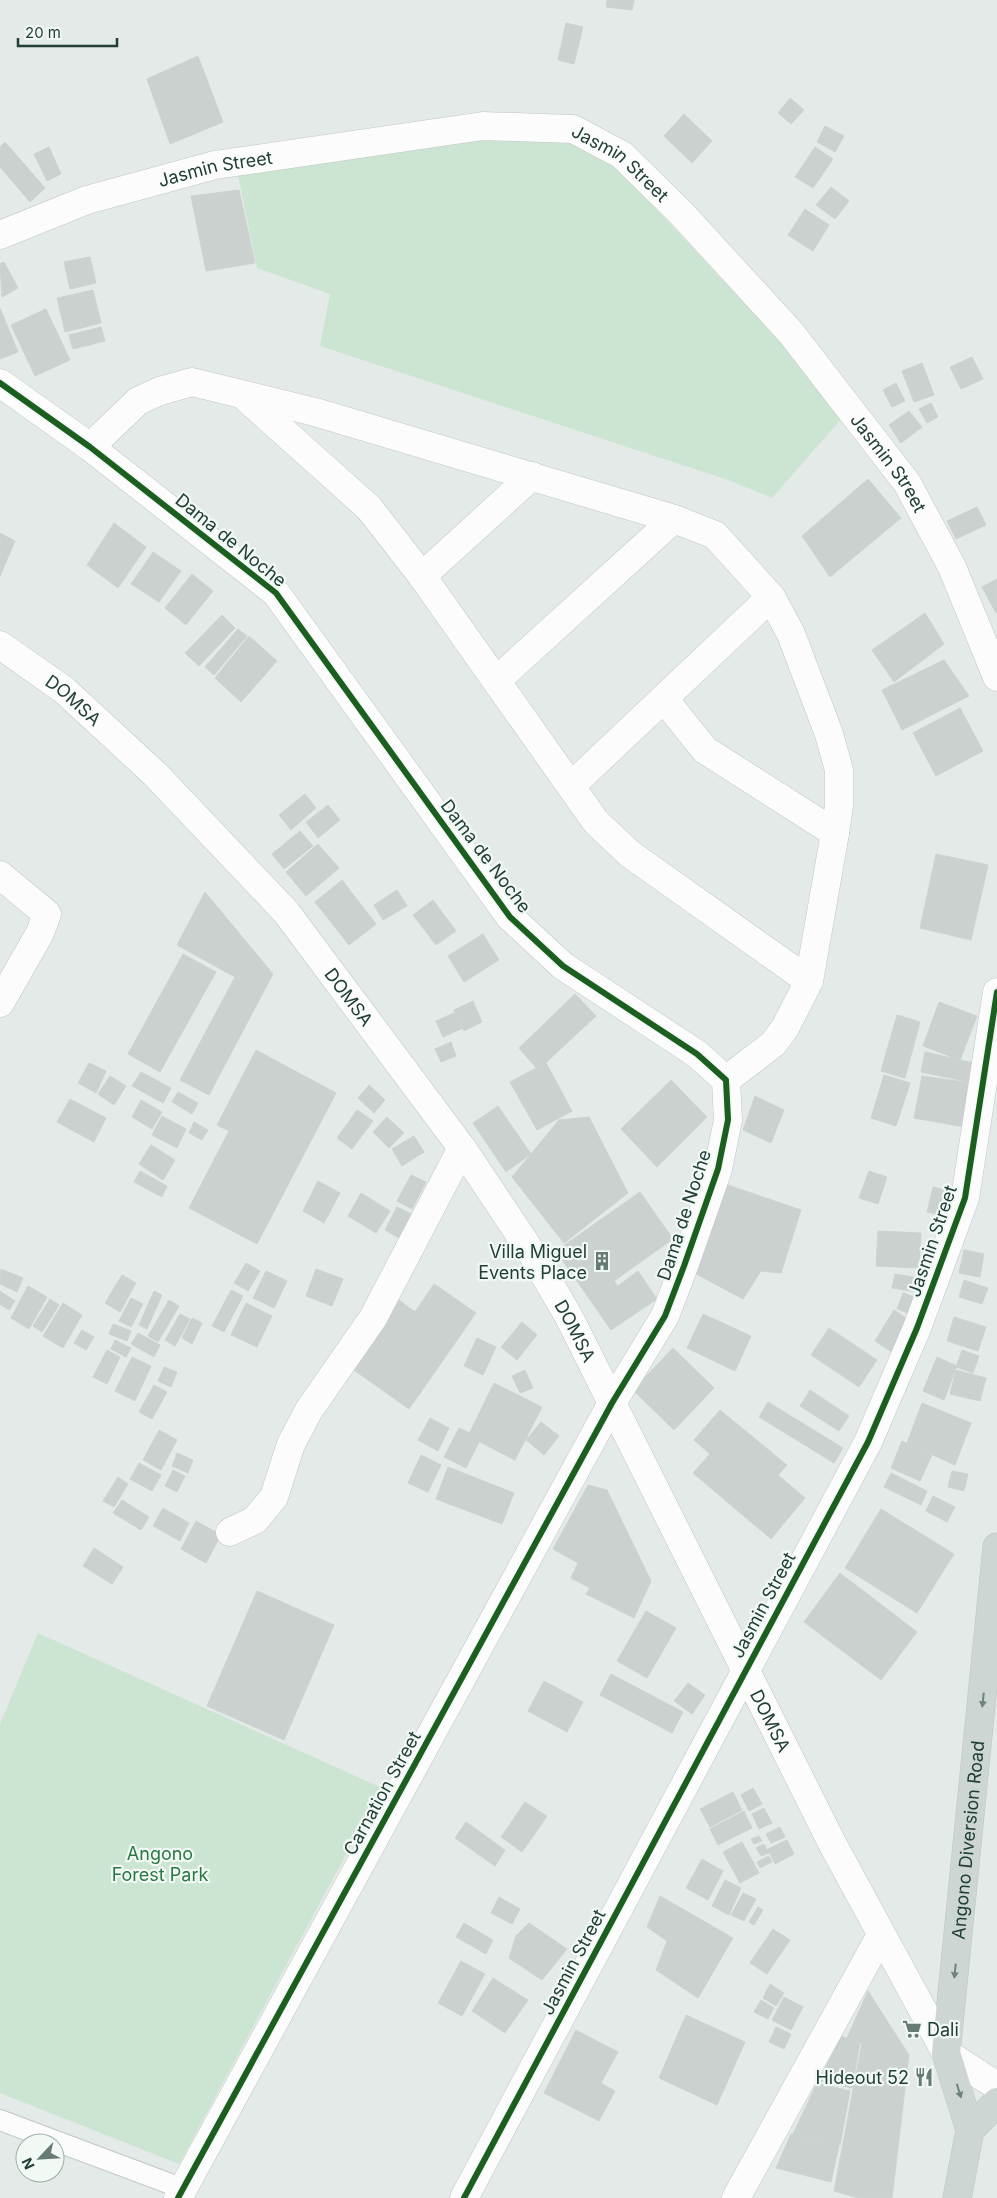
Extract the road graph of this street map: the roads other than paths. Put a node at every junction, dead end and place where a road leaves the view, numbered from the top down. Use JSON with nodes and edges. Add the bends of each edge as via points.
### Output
{"nodes":[{"id":1,"x":0,"y":235,"type":"edge"},
{"id":2,"x":0,"y":383,"type":"edge"},
{"id":3,"x":240,"y":393,"type":"junction"},
{"id":4,"x":90,"y":447,"type":"junction"},
{"id":5,"x":532,"y":476,"type":"junction"},
{"id":6,"x":674,"y":519,"type":"junction"},
{"id":7,"x":422,"y":576,"type":"junction"},
{"id":8,"x":772,"y":597,"type":"junction"},
{"id":9,"x":3,"y":653,"type":"edge"},
{"id":10,"x":997,"y":677,"type":"edge"},
{"id":11,"x":497,"y":680,"type":"junction"},
{"id":12,"x":664,"y":698,"type":"junction"},
{"id":13,"x":571,"y":786,"type":"junction"},
{"id":14,"x":835,"y":833,"type":"junction"},
{"id":15,"x":0,"y":875,"type":"edge"},
{"id":16,"x":809,"y":982,"type":"junction"},
{"id":17,"x":997,"y":992,"type":"edge"},
{"id":18,"x":0,"y":1002,"type":"edge"},
{"id":19,"x":726,"y":1080,"type":"junction"},
{"id":20,"x":462,"y":1148,"type":"junction"},
{"id":21,"x":612,"y":1403,"type":"junction"},
{"id":22,"x":230,"y":1532,"type":"dead end"},
{"id":23,"x":997,"y":1547,"type":"edge"},
{"id":24,"x":992,"y":1668,"type":"edge"},
{"id":25,"x":744,"y":1671,"type":"junction"},
{"id":26,"x":881,"y":1935,"type":"junction"},
{"id":27,"x":946,"y":2052,"type":"junction"},
{"id":28,"x":997,"y":2086,"type":"edge"},
{"id":29,"x":997,"y":2102,"type":"edge"},
{"id":30,"x":0,"y":2120,"type":"edge"},
{"id":31,"x":970,"y":2130,"type":"junction"},
{"id":32,"x":181,"y":2193,"type":"edge"},
{"id":33,"x":464,"y":2198,"type":"edge"},
{"id":34,"x":736,"y":2198,"type":"edge"},
{"id":35,"x":957,"y":2198,"type":"edge"}],
"edges":[{"from":1,"to":10,"type":"street","name":"Jasmin Street","via":[[87,200],[215,165],[483,126],[573,129],[622,155],[682,214],[791,333],[889,459],[907,483],[952,567]]},
{"from":2,"to":4,"type":"street","name":"Dama de Noche"},
{"from":3,"to":4,"type":"street","via":[[192,382],[160,391],[138,401]]},
{"from":3,"to":5,"type":"street"},
{"from":3,"to":7,"type":"street","via":[[369,508]]},
{"from":4,"to":19,"type":"street","name":"Dama de Noche","via":[[276,593],[510,917],[563,966],[697,1054]]},
{"from":5,"to":6,"type":"street"},
{"from":5,"to":7,"type":"street"},
{"from":6,"to":8,"type":"street","via":[[715,535]]},
{"from":6,"to":11,"type":"street"},
{"from":7,"to":11,"type":"street"},
{"from":8,"to":12,"type":"street"},
{"from":8,"to":14,"type":"street","via":[[792,634],[832,743],[839,770]]},
{"from":9,"to":20,"type":"street","name":"DOMSA","via":[[64,690],[155,774],[286,912]]},
{"from":11,"to":13,"type":"street"},
{"from":12,"to":13,"type":"street"},
{"from":12,"to":14,"type":"street","via":[[705,750]]},
{"from":13,"to":16,"type":"street","via":[[596,822],[630,854]]},
{"from":14,"to":16,"type":"street"},
{"from":15,"to":18,"type":"street","via":[[47,914],[40,933]]},
{"from":16,"to":19,"type":"street","via":[[773,1044]]},
{"from":17,"to":25,"type":"street","name":"Jasmin Street","via":[[965,1198],[917,1328],[868,1442]]},
{"from":19,"to":21,"type":"street","name":"Dama de Noche","via":[[728,1120],[718,1169],[684,1266],[665,1316]]},
{"from":20,"to":21,"type":"street","name":"DOMSA","via":[[530,1250],[569,1316]]},
{"from":20,"to":22,"type":"street","via":[[374,1318],[304,1418],[291,1444],[274,1497],[255,1520]]},
{"from":21,"to":25,"type":"street","name":"DOMSA"},
{"from":21,"to":32,"type":"street","name":"Carnation Street"},
{"from":23,"to":24,"type":"main road","name":"Angono Diversion Road"},
{"from":24,"to":27,"type":"main road","name":"Angono Diversion Road","one_way":true},
{"from":25,"to":26,"type":"street","name":"DOMSA"},
{"from":25,"to":33,"type":"street","name":"Jasmin Street"},
{"from":26,"to":27,"type":"street","name":"DOMSA"},
{"from":26,"to":34,"type":"street"},
{"from":27,"to":28,"type":"street","name":"DOMSA"},
{"from":27,"to":31,"type":"main road","name":"Angono Diversion Road","one_way":true},
{"from":29,"to":31,"type":"main road"},
{"from":30,"to":32,"type":"lane"},
{"from":31,"to":35,"type":"main road","name":"Angono Diversion Road"}]}
